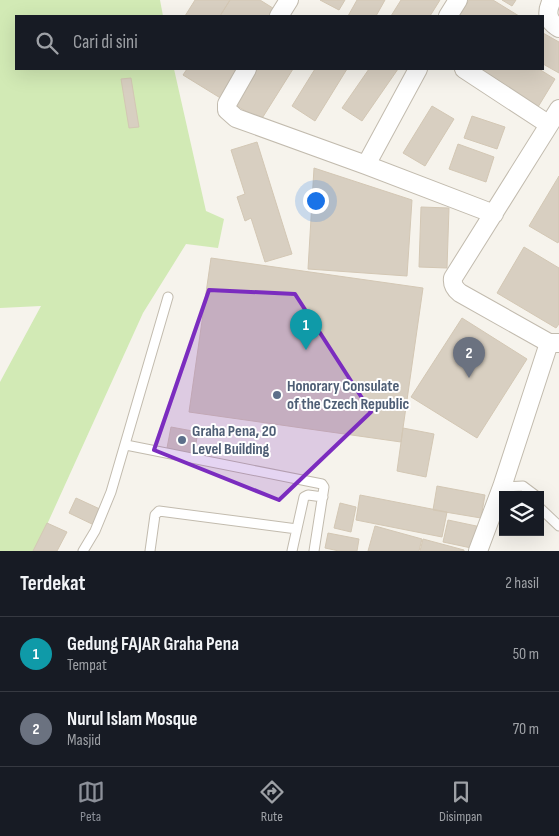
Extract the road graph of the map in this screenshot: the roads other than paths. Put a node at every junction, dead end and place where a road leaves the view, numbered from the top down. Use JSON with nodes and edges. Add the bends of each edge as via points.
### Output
{"nodes":[{"id":1,"x":289,"y":0,"type":"edge"},
{"id":2,"x":458,"y":0,"type":"edge"},
{"id":3,"x":552,"y":0,"type":"edge"},
{"id":4,"x":280,"y":15,"type":"edge"},
{"id":5,"x":449,"y":15,"type":"edge"},
{"id":6,"x":559,"y":28,"type":"edge"},
{"id":7,"x":246,"y":70,"type":"edge"},
{"id":8,"x":417,"y":70,"type":"edge"},
{"id":9,"x":466,"y":70,"type":"edge"},
{"id":10,"x":559,"y":109,"type":"edge"},
{"id":11,"x":548,"y":124,"type":"junction"},
{"id":12,"x":366,"y":164,"type":"junction"},
{"id":13,"x":494,"y":214,"type":"junction"},
{"id":14,"x":168,"y":297,"type":"dead end"},
{"id":15,"x":554,"y":343,"type":"edge"},
{"id":16,"x":126,"y":445,"type":"junction"},
{"id":17,"x":502,"y":487,"type":"junction"},
{"id":18,"x":530,"y":491,"type":"edge"},
{"id":19,"x":323,"y":497,"type":"junction"},
{"id":20,"x":544,"y":512,"type":"edge"},
{"id":21,"x":559,"y":526,"type":"edge"},
{"id":22,"x":297,"y":529,"type":"junction"},
{"id":23,"x":83,"y":551,"type":"edge"},
{"id":24,"x":150,"y":551,"type":"edge"},
{"id":25,"x":292,"y":551,"type":"edge"},
{"id":26,"x":314,"y":551,"type":"edge"},
{"id":27,"x":478,"y":551,"type":"edge"}],
"edges":[{"from":1,"to":4,"type":"street"},
{"from":2,"to":5,"type":"street"},
{"from":3,"to":6,"type":"street","via":[[548,17]]},
{"from":7,"to":12,"type":"street","via":[[229,98],[229,113],[245,122]]},
{"from":8,"to":12,"type":"street"},
{"from":9,"to":11,"type":"street"},
{"from":10,"to":11,"type":"street"},
{"from":11,"to":13,"type":"street"},
{"from":12,"to":13,"type":"street"},
{"from":13,"to":15,"type":"street","via":[[453,278],[453,286],[460,293]]},
{"from":14,"to":16,"type":"lane"},
{"from":15,"to":17,"type":"street"},
{"from":16,"to":19,"type":"lane","via":[[320,484],[324,487]]},
{"from":16,"to":23,"type":"lane","via":[[111,492]]},
{"from":17,"to":18,"type":"lane","via":[[523,486]]},
{"from":17,"to":27,"type":"street"},
{"from":19,"to":22,"type":"lane","via":[[305,495]]},
{"from":19,"to":26,"type":"lane"},
{"from":20,"to":21,"type":"lane"},
{"from":22,"to":24,"type":"lane","via":[[158,511]]},
{"from":22,"to":25,"type":"lane"}]}
